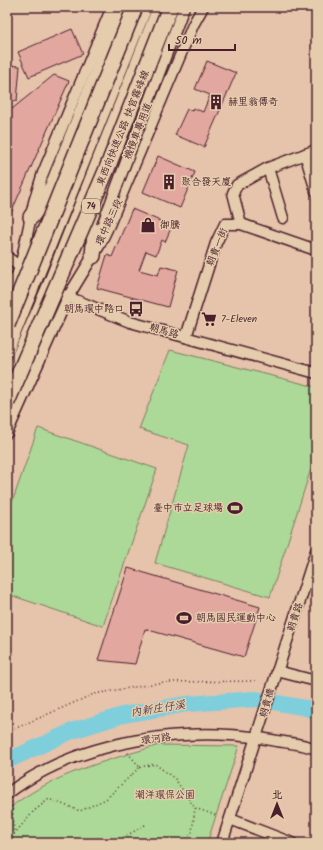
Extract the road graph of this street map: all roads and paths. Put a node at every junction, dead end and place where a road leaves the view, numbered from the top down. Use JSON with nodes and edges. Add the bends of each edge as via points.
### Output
{"nodes":[{"id":1,"x":112,"y":7,"type":"edge"},
{"id":2,"x":116,"y":7,"type":"edge"},
{"id":3,"x":124,"y":7,"type":"edge"},
{"id":4,"x":135,"y":7,"type":"edge"},
{"id":5,"x":147,"y":7,"type":"edge"},
{"id":6,"x":160,"y":7,"type":"edge"},
{"id":7,"x":183,"y":7,"type":"edge"},
{"id":8,"x":203,"y":7,"type":"edge"},
{"id":9,"x":193,"y":25,"type":"junction"},
{"id":10,"x":316,"y":150,"type":"edge"},
{"id":11,"x":305,"y":154,"type":"junction"},
{"id":12,"x":268,"y":168,"type":"junction"},
{"id":13,"x":316,"y":191,"type":"edge"},
{"id":14,"x":34,"y":202,"type":"junction"},
{"id":15,"x":31,"y":217,"type":"junction"},
{"id":16,"x":282,"y":218,"type":"dead end"},
{"id":17,"x":240,"y":224,"type":"junction"},
{"id":18,"x":316,"y":250,"type":"edge"},
{"id":19,"x":92,"y":256,"type":"junction"},
{"id":20,"x":7,"y":257,"type":"edge"},
{"id":21,"x":7,"y":267,"type":"edge"},
{"id":22,"x":20,"y":268,"type":"junction"},
{"id":23,"x":38,"y":280,"type":"junction"},
{"id":24,"x":47,"y":287,"type":"junction"},
{"id":25,"x":7,"y":297,"type":"edge"},
{"id":26,"x":68,"y":297,"type":"junction"},
{"id":27,"x":7,"y":325,"type":"edge"},
{"id":28,"x":186,"y":337,"type":"junction"},
{"id":29,"x":7,"y":354,"type":"edge"},
{"id":30,"x":316,"y":373,"type":"edge"},
{"id":31,"x":7,"y":380,"type":"edge"},
{"id":32,"x":7,"y":402,"type":"edge"},
{"id":33,"x":7,"y":433,"type":"edge"},
{"id":34,"x":316,"y":551,"type":"edge"},
{"id":35,"x":312,"y":582,"type":"edge"},
{"id":36,"x":277,"y":671,"type":"junction"},
{"id":37,"x":258,"y":681,"type":"dead end"},
{"id":38,"x":316,"y":681,"type":"edge"},
{"id":39,"x":272,"y":684,"type":"joint"},
{"id":40,"x":7,"y":732,"type":"edge"},
{"id":41,"x":256,"y":737,"type":"junction"},
{"id":42,"x":121,"y":744,"type":"junction"},
{"id":43,"x":316,"y":748,"type":"edge"},
{"id":44,"x":140,"y":767,"type":"junction"},
{"id":45,"x":9,"y":793,"type":"edge"},
{"id":46,"x":195,"y":808,"type":"junction"},
{"id":47,"x":218,"y":816,"type":"dead end"},
{"id":48,"x":230,"y":819,"type":"junction"},
{"id":49,"x":145,"y":825,"type":"dead end"},
{"id":50,"x":14,"y":834,"type":"junction"},
{"id":51,"x":7,"y":839,"type":"edge"},
{"id":52,"x":119,"y":843,"type":"edge"},
{"id":53,"x":186,"y":843,"type":"edge"},
{"id":54,"x":222,"y":843,"type":"edge"},
{"id":55,"x":292,"y":843,"type":"edge"}],
"edges":[{"from":1,"to":14,"type":"street"},
{"from":2,"to":14,"type":"street","via":[[72,124]]},
{"from":3,"to":15,"type":"highway","via":[[52,188]]},
{"from":4,"to":27,"type":"highway","bridge":true},
{"from":5,"to":23,"type":"street"},
{"from":6,"to":9,"type":"street"},
{"from":6,"to":24,"type":"street"},
{"from":6,"to":32,"type":"highway","name":"東西向快速公路 快官霧峰線","number":"74","bridge":true,"via":[[106,171]]},
{"from":7,"to":19,"type":"highway","number":"74","via":[[99,223]]},
{"from":8,"to":9,"type":"street","name":"環中路三段"},
{"from":9,"to":19,"type":"street","name":"環中路三段","via":[[109,225]]},
{"from":10,"to":11,"type":"street"},
{"from":11,"to":12,"type":"street"},
{"from":11,"to":13,"type":"street"},
{"from":12,"to":16,"type":"street"},
{"from":12,"to":17,"type":"street","via":[[237,185],[233,193]]},
{"from":14,"to":15,"type":"street"},
{"from":15,"to":22,"type":"street"},
{"from":17,"to":18,"type":"street","name":"朝貴一街"},
{"from":17,"to":28,"type":"street","name":"朝貴一街","via":[[225,224]]},
{"from":19,"to":26,"type":"street","name":"環中路三段"},
{"from":20,"to":22,"type":"street","name":"朝馬路"},
{"from":21,"to":22,"type":"street","name":"朝馬路"},
{"from":22,"to":23,"type":"street","name":"朝馬路"},
{"from":22,"to":25,"type":"street"},
{"from":23,"to":24,"type":"street","name":"朝馬路"},
{"from":23,"to":29,"type":"street"},
{"from":24,"to":26,"type":"street","name":"朝馬路"},
{"from":24,"to":31,"type":"street"},
{"from":26,"to":28,"type":"street","name":"朝馬路","via":[[130,322]]},
{"from":26,"to":33,"type":"street","name":"環中路三段"},
{"from":28,"to":30,"type":"street","name":"朝馬路"},
{"from":34,"to":35,"type":"street","name":"朝貴路"},
{"from":35,"to":36,"type":"street","name":"朝貴路"},
{"from":36,"to":38,"type":"street"},
{"from":36,"to":39,"type":"street","name":"朝貴路"},
{"from":37,"to":40,"type":"path","via":[[164,682],[94,694]]},
{"from":39,"to":41,"type":"street","name":"朝貴橋"},
{"from":41,"to":42,"type":"street","name":"環河路","via":[[162,737]]},
{"from":41,"to":43,"type":"street","name":"環河路"},
{"from":41,"to":48,"type":"street"},
{"from":42,"to":44,"type":"path"},
{"from":42,"to":45,"type":"street","name":"環河路","via":[[65,761],[30,778]]},
{"from":44,"to":46,"type":"path","via":[[155,764],[175,779]]},
{"from":44,"to":50,"type":"path","via":[[106,799],[80,812],[49,799],[34,811]]},
{"from":45,"to":50,"type":"path"},
{"from":46,"to":47,"type":"path"},
{"from":46,"to":53,"type":"path","via":[[192,832]]},
{"from":48,"to":54,"type":"street"},
{"from":48,"to":55,"type":"street"},
{"from":49,"to":52,"type":"path","via":[[119,840]]},
{"from":50,"to":51,"type":"path"}]}
